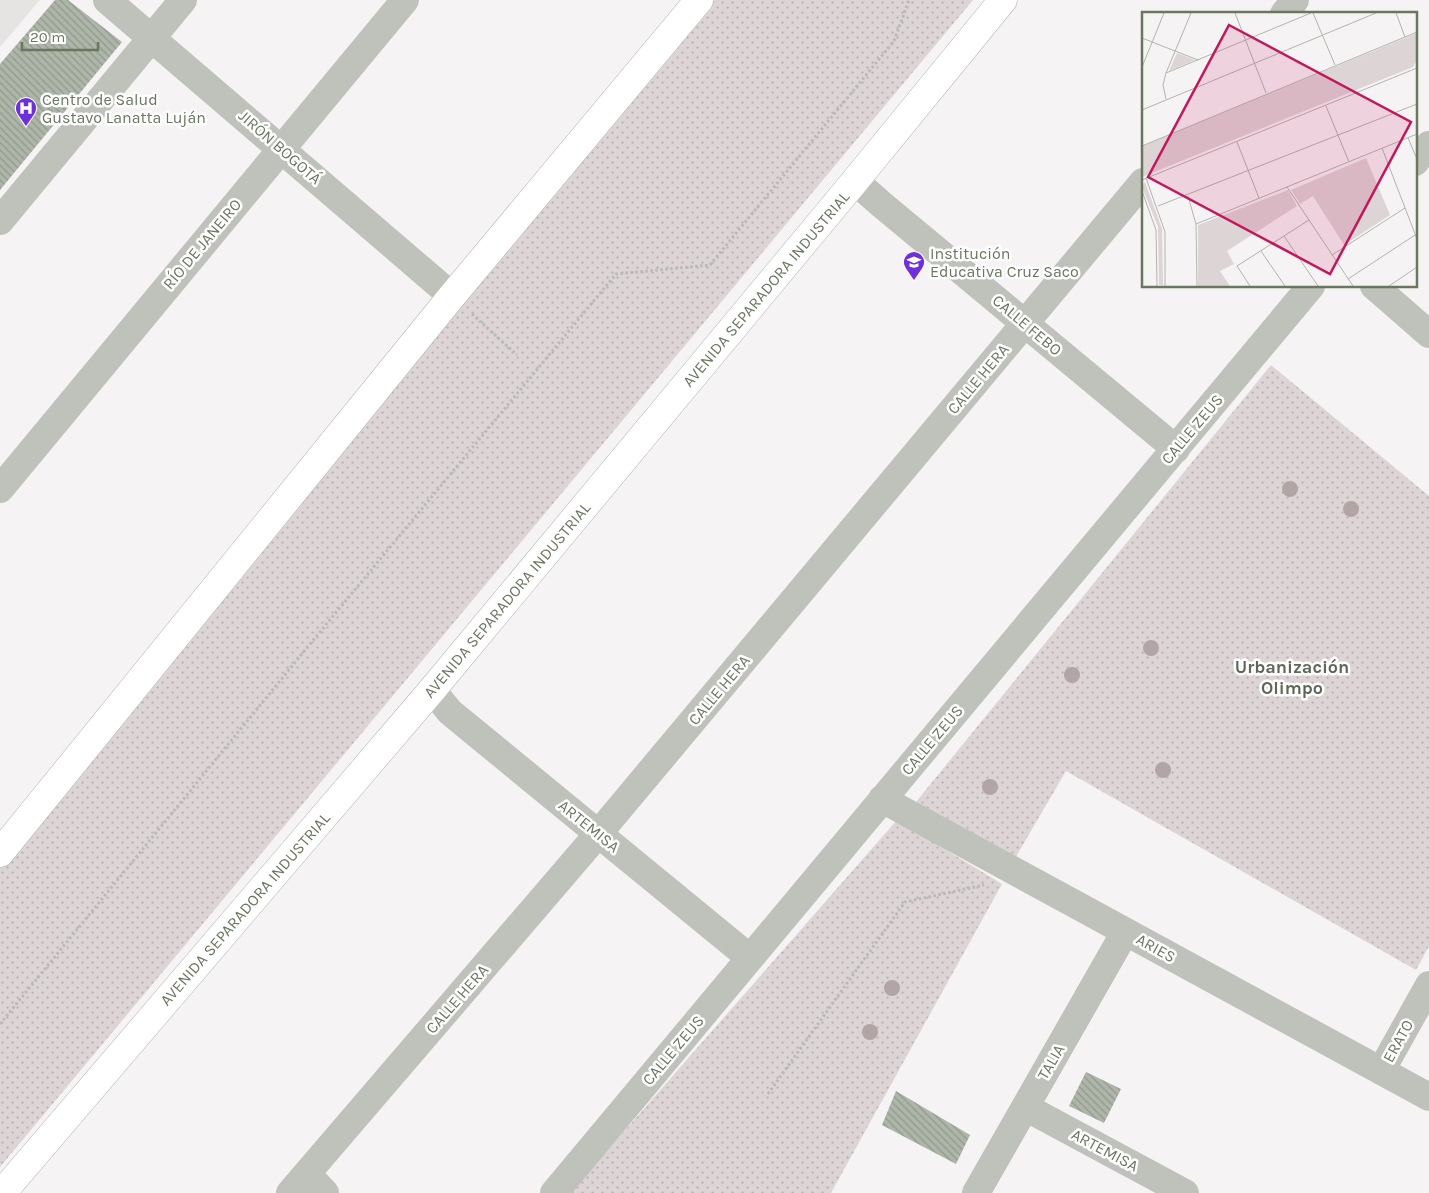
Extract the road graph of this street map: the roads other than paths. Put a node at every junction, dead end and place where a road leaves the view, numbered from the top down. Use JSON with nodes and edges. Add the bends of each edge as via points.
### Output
{"nodes":[{"id":1,"x":107,"y":0,"type":"edge"},
{"id":2,"x":183,"y":0,"type":"edge"},
{"id":3,"x":405,"y":0,"type":"edge"},
{"id":4,"x":699,"y":0,"type":"edge"},
{"id":5,"x":1004,"y":0,"type":"edge"},
{"id":6,"x":1295,"y":0,"type":"edge"},
{"id":7,"x":1286,"y":12,"type":"edge"},
{"id":8,"x":152,"y":37,"type":"junction"},
{"id":9,"x":1429,"y":145,"type":"edge"},
{"id":10,"x":282,"y":149,"type":"junction"},
{"id":11,"x":1416,"y":161,"type":"edge"},
{"id":12,"x":856,"y":181,"type":"junction"},
{"id":13,"x":1142,"y":183,"type":"edge"},
{"id":14,"x":0,"y":221,"type":"edge"},
{"id":15,"x":1309,"y":288,"type":"edge"},
{"id":16,"x":1376,"y":288,"type":"edge"},
{"id":17,"x":452,"y":296,"type":"junction"},
{"id":18,"x":1025,"y":323,"type":"junction"},
{"id":19,"x":1429,"y":334,"type":"edge"},
{"id":20,"x":1176,"y":449,"type":"junction"},
{"id":21,"x":0,"y":489,"type":"edge"},
{"id":22,"x":432,"y":690,"type":"junction"},
{"id":23,"x":882,"y":799,"type":"junction"},
{"id":24,"x":598,"y":834,"type":"junction"},
{"id":25,"x":0,"y":853,"type":"edge"},
{"id":26,"x":1125,"y":932,"type":"junction"},
{"id":27,"x":750,"y":958,"type":"junction"},
{"id":28,"x":1429,"y":985,"type":"edge"},
{"id":29,"x":1381,"y":1071,"type":"junction"},
{"id":30,"x":1429,"y":1097,"type":"edge"},
{"id":31,"x":1025,"y":1107,"type":"junction"},
{"id":32,"x":307,"y":1187,"type":"edge"},
{"id":33,"x":2,"y":1193,"type":"edge"},
{"id":34,"x":554,"y":1193,"type":"edge"},
{"id":35,"x":976,"y":1193,"type":"edge"},
{"id":36,"x":1184,"y":1193,"type":"edge"}],
"edges":[{"from":1,"to":8,"type":"street","name":"JIRÓN BOGOTÁ"},
{"from":2,"to":8,"type":"street"},
{"from":3,"to":10,"type":"street","name":"RÍO DE JANEIRO"},
{"from":4,"to":17,"type":"main road"},
{"from":5,"to":12,"type":"main road","name":"AVENIDA SEPARADORA INDUSTRIAL"},
{"from":6,"to":7,"type":"street"},
{"from":8,"to":10,"type":"street","name":"JIRÓN BOGOTÁ"},
{"from":8,"to":14,"type":"street"},
{"from":9,"to":11,"type":"street"},
{"from":10,"to":17,"type":"street","name":"JIRÓN BOGOTÁ"},
{"from":10,"to":21,"type":"street","name":"RÍO DE JANEIRO"},
{"from":12,"to":18,"type":"street","name":"CALLE FEBO"},
{"from":12,"to":22,"type":"main road","name":"AVENIDA SEPARADORA INDUSTRIAL"},
{"from":13,"to":18,"type":"street","name":"CALLE HERA"},
{"from":15,"to":20,"type":"street","name":"CALLE ZEUS"},
{"from":16,"to":19,"type":"street"},
{"from":17,"to":25,"type":"main road"},
{"from":18,"to":20,"type":"street","name":"CALLE FEBO"},
{"from":18,"to":24,"type":"street","name":"CALLE HERA"},
{"from":20,"to":23,"type":"street","name":"CALLE ZEUS"},
{"from":22,"to":24,"type":"street","name":"ARTEMISA","via":[[450,712]]},
{"from":22,"to":33,"type":"main road","name":"AVENIDA SEPARADORA INDUSTRIAL"},
{"from":23,"to":26,"type":"street","name":"ARIES"},
{"from":23,"to":27,"type":"street","name":"CALLE ZEUS"},
{"from":24,"to":27,"type":"street","name":"ARTEMISA"},
{"from":24,"to":32,"type":"street","name":"CALLE HERA"},
{"from":26,"to":29,"type":"street","name":"ARIES"},
{"from":26,"to":31,"type":"street","name":"TALIA"},
{"from":27,"to":34,"type":"street","name":"CALLE ZEUS"},
{"from":28,"to":29,"type":"street","name":"ERATO"},
{"from":29,"to":30,"type":"street","name":"ARIES"},
{"from":31,"to":35,"type":"street","name":"TALIA"},
{"from":31,"to":36,"type":"street","name":"ARTEMISA"}]}
